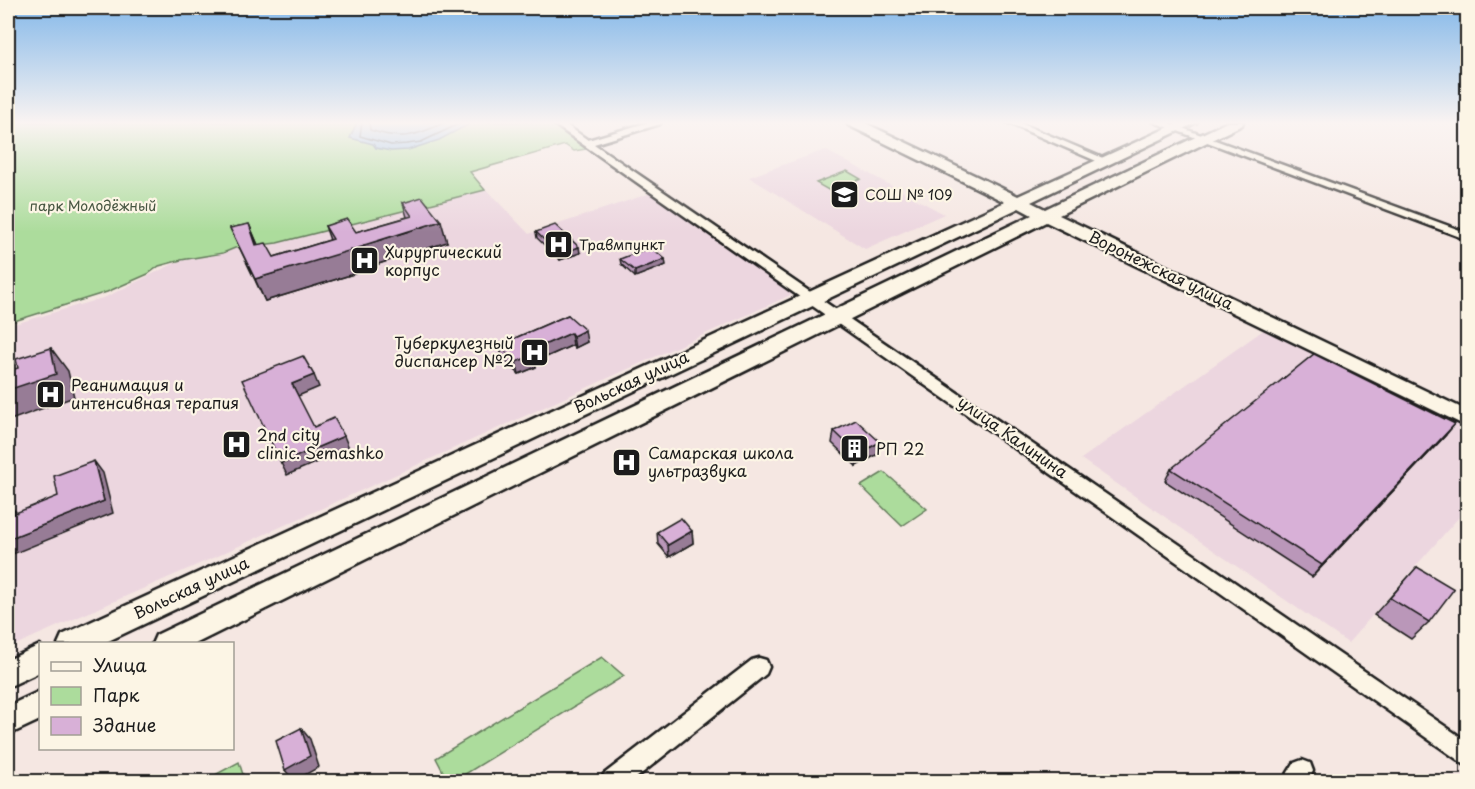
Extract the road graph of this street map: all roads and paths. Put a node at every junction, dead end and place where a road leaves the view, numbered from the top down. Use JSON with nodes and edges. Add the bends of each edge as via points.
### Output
{"nodes":[{"id":1,"x":610,"y":159,"type":"edge"},
{"id":2,"x":930,"y":159,"type":"edge"},
{"id":3,"x":1100,"y":159,"type":"edge"},
{"id":4,"x":1110,"y":159,"type":"edge"},
{"id":5,"x":1159,"y":159,"type":"edge"},
{"id":6,"x":1258,"y":159,"type":"edge"},
{"id":7,"x":1105,"y":161,"type":"junction"},
{"id":8,"x":1019,"y":201,"type":"junction"},
{"id":9,"x":1046,"y":214,"type":"junction"},
{"id":10,"x":1467,"y":237,"type":"edge"},
{"id":11,"x":812,"y":298,"type":"junction"},
{"id":12,"x":836,"y":316,"type":"junction"},
{"id":13,"x":1467,"y":420,"type":"edge"},
{"id":14,"x":76,"y":642,"type":"edge"},
{"id":15,"x":170,"y":642,"type":"edge"},
{"id":16,"x":39,"y":658,"type":"edge"},
{"id":17,"x":759,"y":667,"type":"dead end"},
{"id":18,"x":8,"y":674,"type":"edge"},
{"id":19,"x":39,"y":706,"type":"edge"},
{"id":20,"x":8,"y":721,"type":"edge"},
{"id":21,"x":1467,"y":756,"type":"edge"},
{"id":22,"x":612,"y":782,"type":"edge"}],
"edges":[{"from":1,"to":11,"type":"street","name":"улица Калинина"},
{"from":2,"to":8,"type":"main road","name":"Воронежская улица"},
{"from":3,"to":7,"type":"street"},
{"from":4,"to":7,"type":"main road","name":"Вольская улица"},
{"from":5,"to":9,"type":"main road","name":"Вольская улица"},
{"from":6,"to":10,"type":"street"},
{"from":7,"to":8,"type":"main road","name":"Вольская улица"},
{"from":8,"to":9,"type":"main road","name":"Воронежская улица"},
{"from":8,"to":11,"type":"main road","name":"Вольская улица"},
{"from":9,"to":12,"type":"main road","name":"Вольская улица"},
{"from":9,"to":13,"type":"main road","name":"Воронежская улица"},
{"from":11,"to":12,"type":"street","name":"улица Калинина"},
{"from":11,"to":14,"type":"main road","name":"Вольская улица"},
{"from":12,"to":15,"type":"main road","name":"Вольская улица"},
{"from":12,"to":21,"type":"street","name":"улица Калинина"},
{"from":16,"to":18,"type":"main road"},
{"from":17,"to":22,"type":"street"},
{"from":19,"to":20,"type":"main road"}]}
